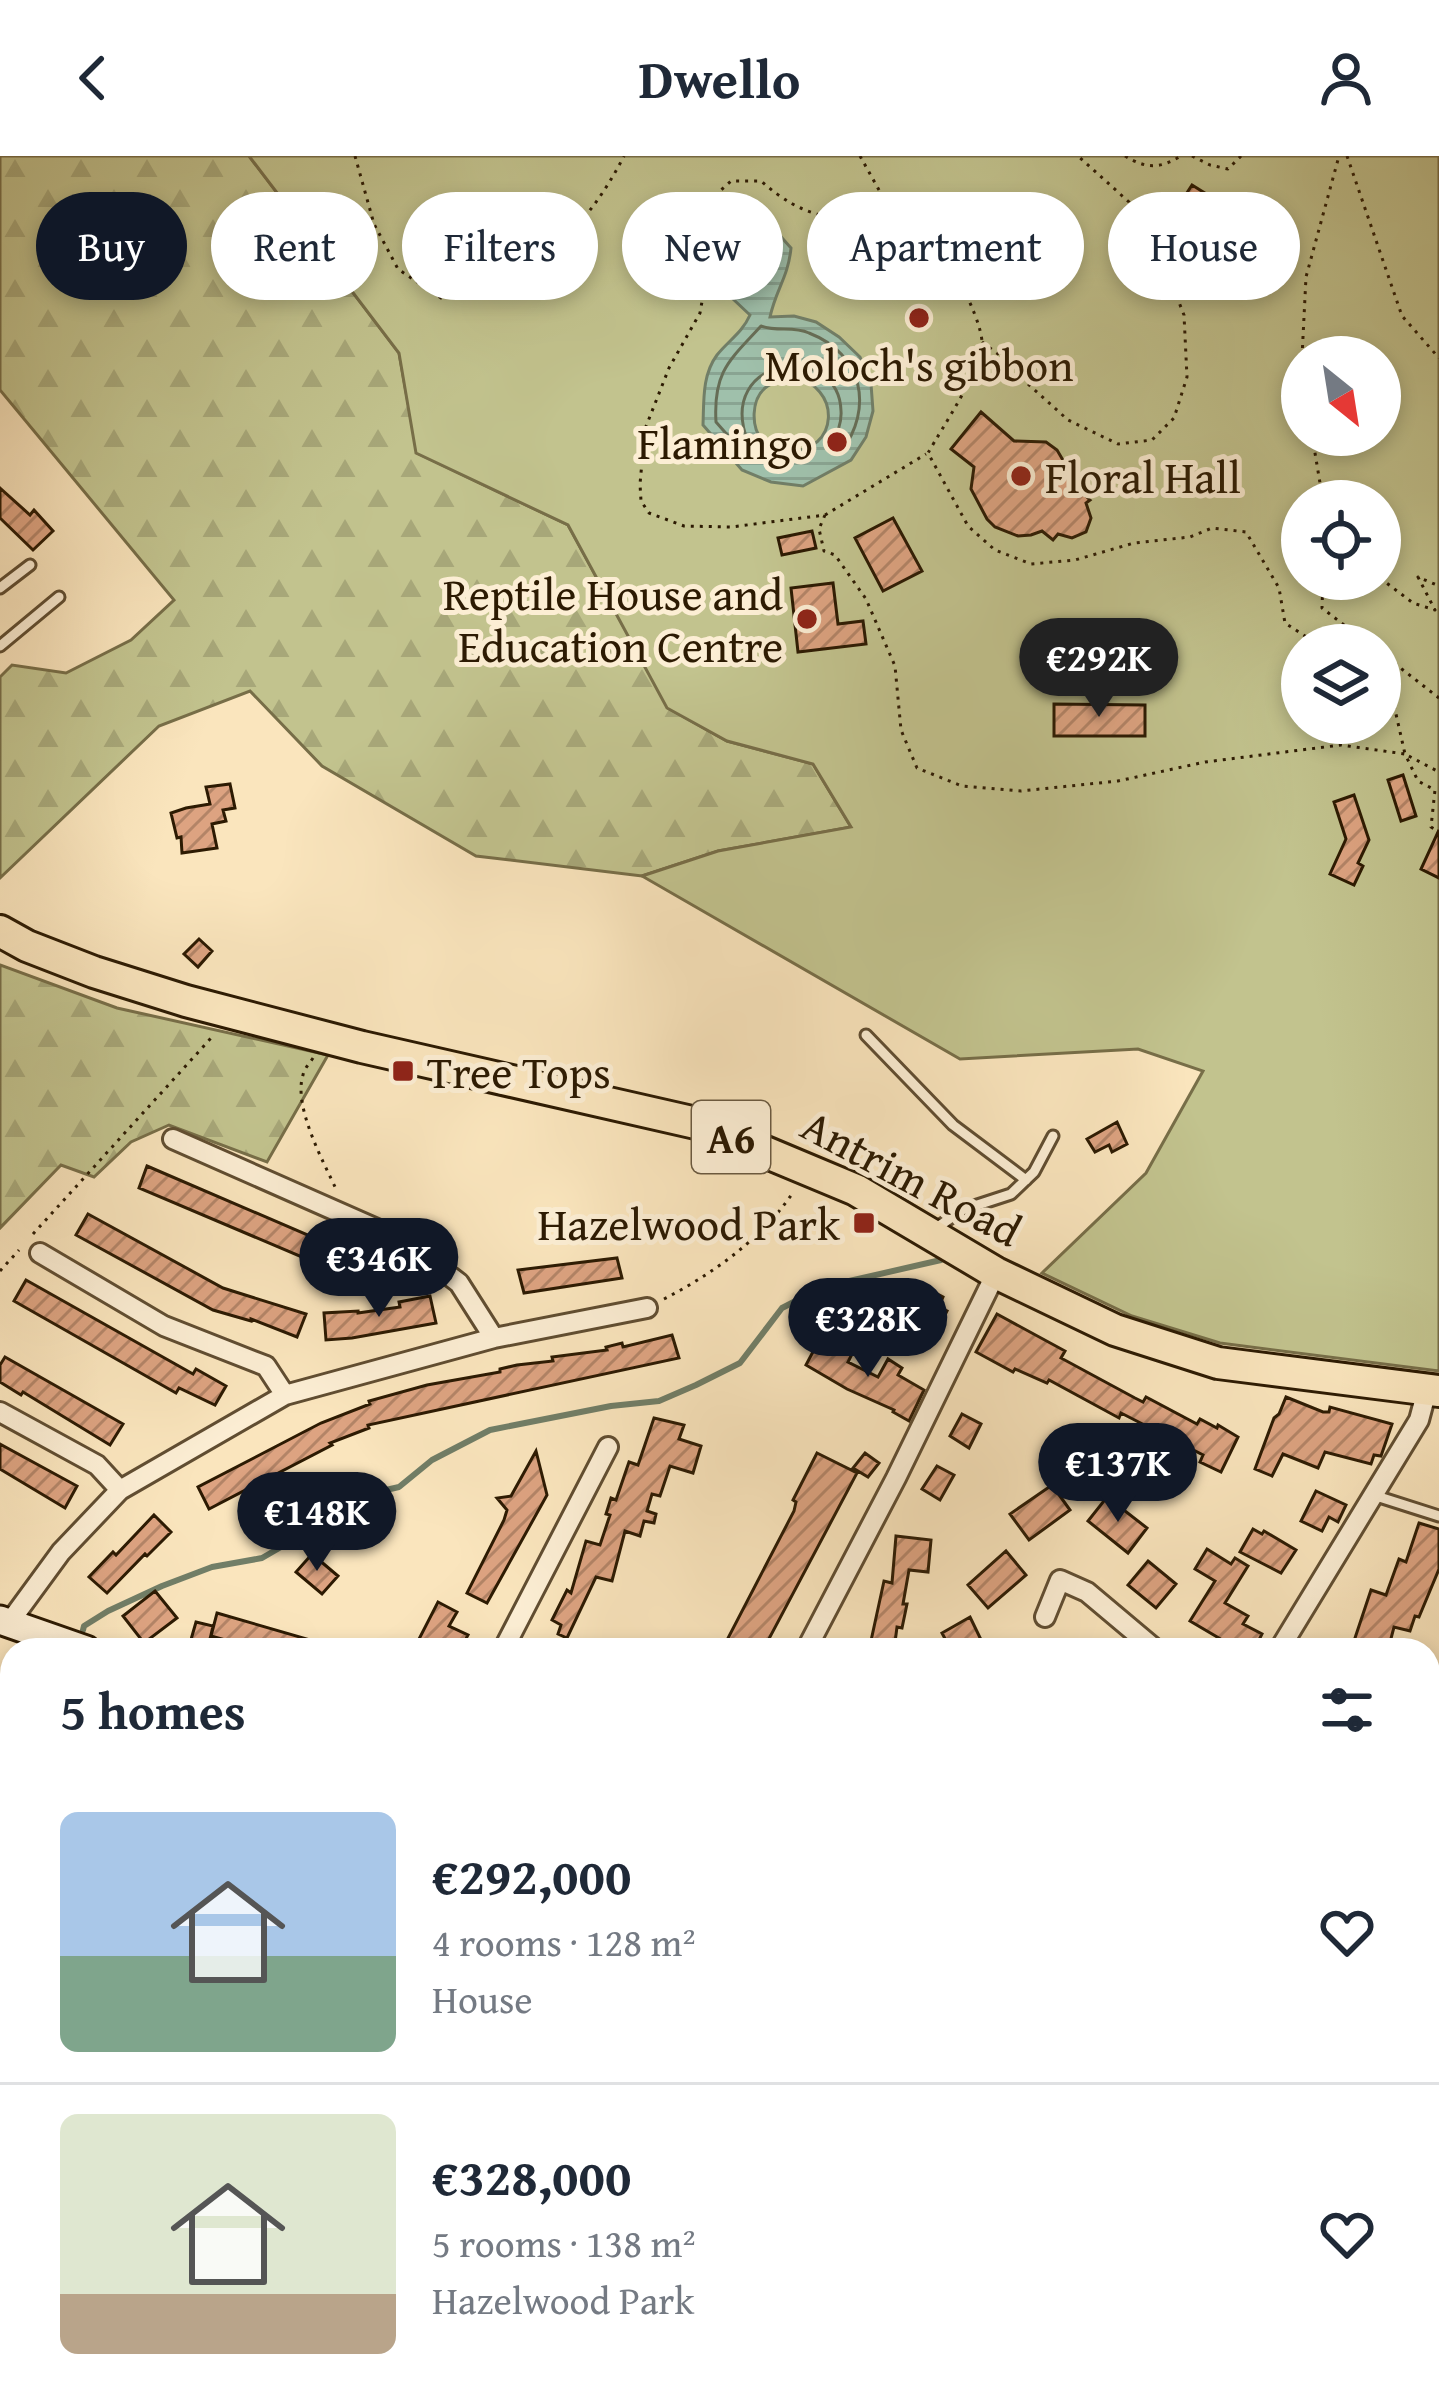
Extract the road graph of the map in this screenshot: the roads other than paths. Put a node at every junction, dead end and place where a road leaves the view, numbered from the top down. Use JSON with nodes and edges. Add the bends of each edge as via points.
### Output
{"nodes":[{"id":1,"x":30,"y":566,"type":"dead end"},
{"id":2,"x":0,"y":588,"type":"edge"},
{"id":3,"x":59,"y":597,"type":"dead end"},
{"id":4,"x":0,"y":646,"type":"edge"},
{"id":5,"x":0,"y":931,"type":"edge"},
{"id":6,"x":866,"y":1035,"type":"dead end"},
{"id":7,"x":1053,"y":1136,"type":"dead end"},
{"id":8,"x":173,"y":1139,"type":"dead end"},
{"id":9,"x":1026,"y":1180,"type":"junction"},
{"id":10,"x":928,"y":1234,"type":"junction"},
{"id":11,"x":40,"y":1253,"type":"dead end"},
{"id":12,"x":996,"y":1273,"type":"junction"},
{"id":13,"x":646,"y":1308,"type":"road end"},
{"id":14,"x":494,"y":1338,"type":"junction"},
{"id":15,"x":1433,"y":1390,"type":"edge"},
{"id":16,"x":285,"y":1395,"type":"junction"},
{"id":17,"x":0,"y":1412,"type":"edge"},
{"id":18,"x":608,"y":1448,"type":"dead end"},
{"id":19,"x":119,"y":1490,"type":"junction"},
{"id":20,"x":1373,"y":1495,"type":"junction"},
{"id":21,"x":1439,"y":1516,"type":"edge"},
{"id":22,"x":1045,"y":1617,"type":"dead end"},
{"id":23,"x":4,"y":1621,"type":"edge"},
{"id":24,"x":52,"y":1638,"type":"edge"},
{"id":25,"x":509,"y":1638,"type":"edge"},
{"id":26,"x":812,"y":1638,"type":"edge"},
{"id":27,"x":1142,"y":1638,"type":"edge"},
{"id":28,"x":1286,"y":1638,"type":"edge"}],
"edges":[{"from":1,"to":2,"type":"lane"},
{"from":3,"to":4,"type":"lane"},
{"from":5,"to":10,"type":"main road","name":"Antrim Road","number":"A6","via":[[94,972],[233,1014],[696,1123],[856,1190]]},
{"from":6,"to":9,"type":"lane","via":[[953,1125]]},
{"from":7,"to":9,"type":"lane"},
{"from":8,"to":14,"type":"street","via":[[404,1241],[459,1282]]},
{"from":9,"to":10,"type":"lane"},
{"from":10,"to":12,"type":"main road","name":"Antrim Road","number":"A6"},
{"from":11,"to":16,"type":"street","via":[[164,1326],[266,1366]]},
{"from":12,"to":15,"type":"main road","name":"Antrim Road","number":"A6","via":[[1115,1330],[1218,1363]]},
{"from":12,"to":26,"type":"street"},
{"from":13,"to":14,"type":"street"},
{"from":14,"to":16,"type":"street"},
{"from":15,"to":20,"type":"street"},
{"from":16,"to":19,"type":"street"},
{"from":17,"to":19,"type":"street","via":[[97,1465]]},
{"from":18,"to":25,"type":"street"},
{"from":19,"to":23,"type":"street"},
{"from":20,"to":21,"type":"lane"},
{"from":20,"to":28,"type":"street"},
{"from":22,"to":27,"type":"street","via":[[1060,1580]]},
{"from":23,"to":24,"type":"street"}]}
